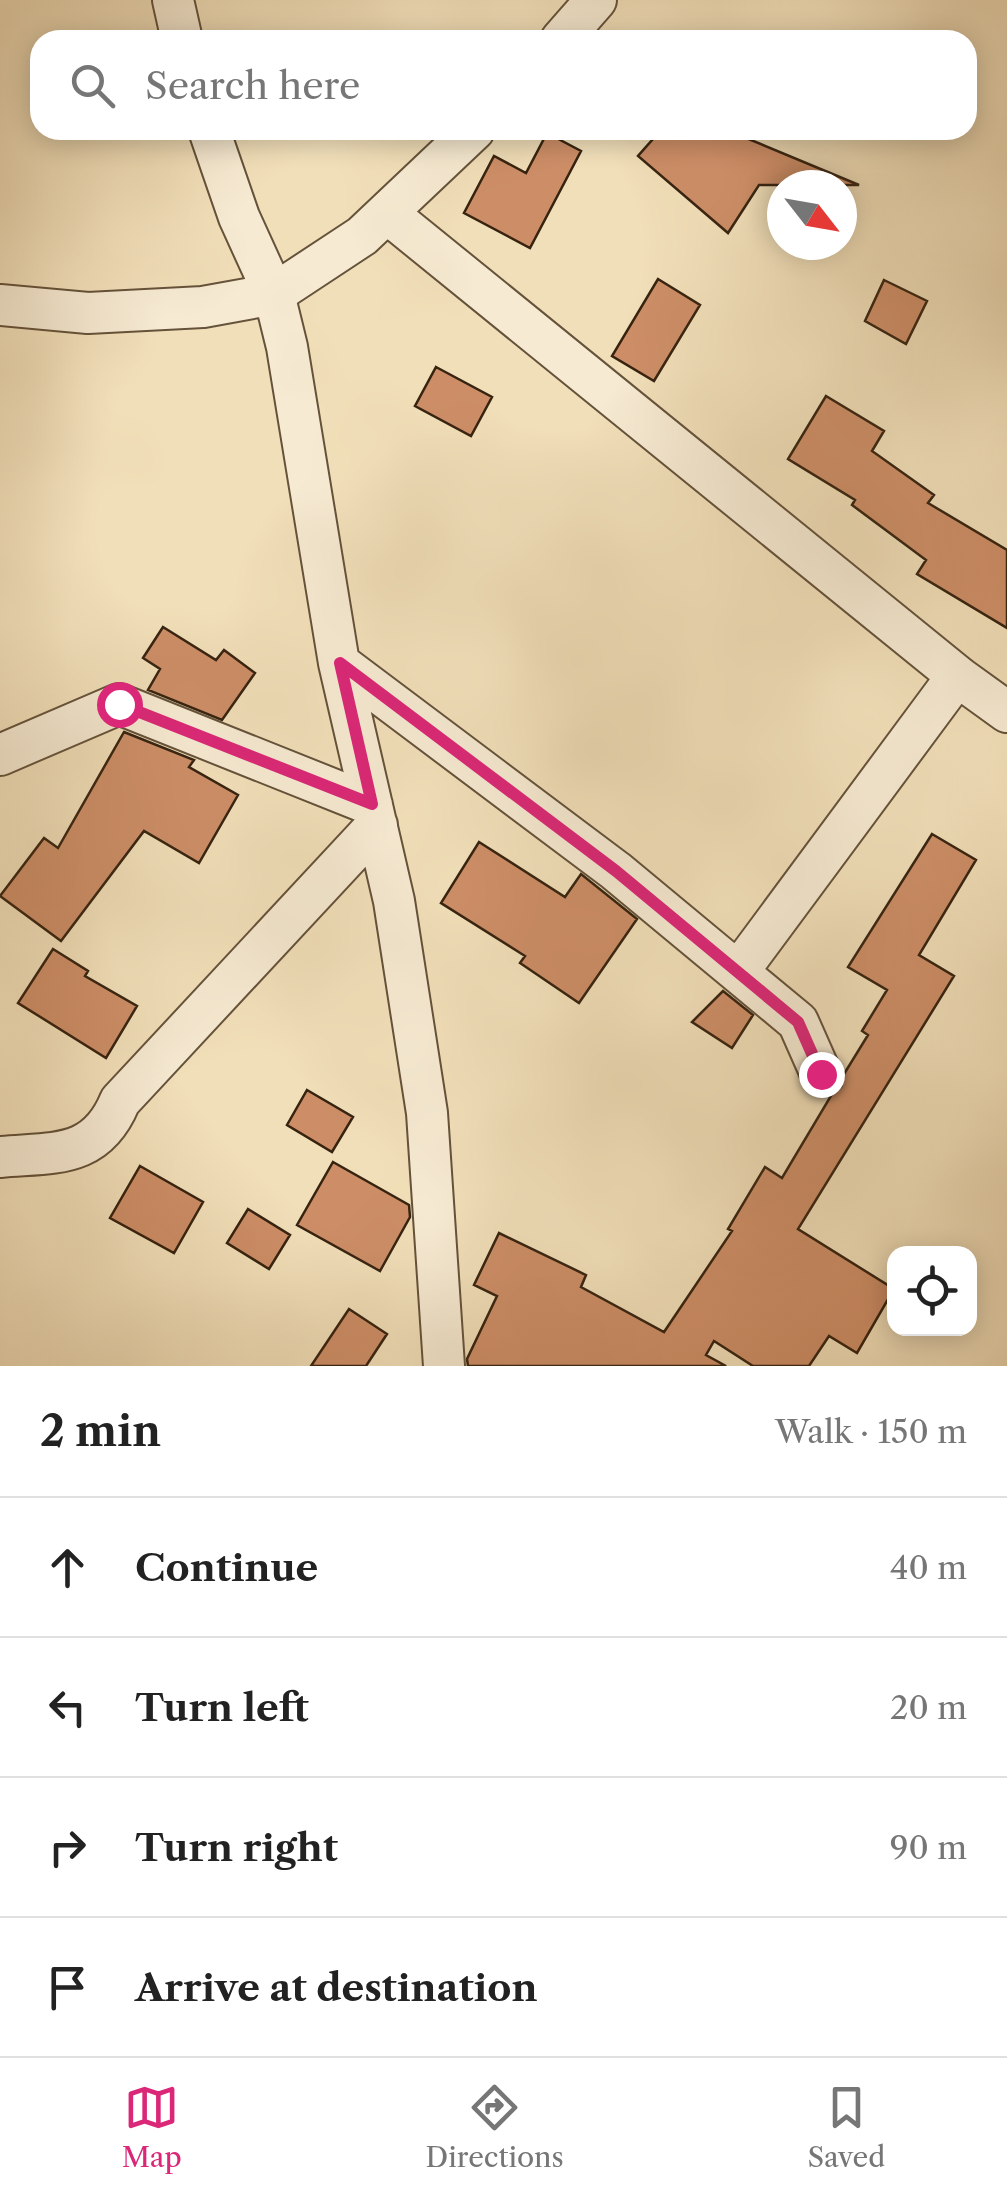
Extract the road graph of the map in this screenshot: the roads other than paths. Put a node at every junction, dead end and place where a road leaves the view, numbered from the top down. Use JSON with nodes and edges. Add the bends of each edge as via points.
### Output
{"nodes":[{"id":1,"x":172,"y":0,"type":"edge"},
{"id":2,"x":596,"y":0,"type":"edge"},
{"id":3,"x":180,"y":30,"type":"edge"},
{"id":4,"x":569,"y":30,"type":"edge"},
{"id":5,"x":212,"y":140,"type":"edge"},
{"id":6,"x":464,"y":140,"type":"edge"},
{"id":7,"x":387,"y":213,"type":"junction"},
{"id":8,"x":274,"y":294,"type":"junction"},
{"id":9,"x":0,"y":304,"type":"edge"},
{"id":10,"x":340,"y":663,"type":"junction"},
{"id":11,"x":960,"y":678,"type":"junction"},
{"id":12,"x":1007,"y":712,"type":"edge"},
{"id":13,"x":0,"y":754,"type":"edge"},
{"id":14,"x":374,"y":814,"type":"junction"},
{"id":15,"x":738,"y":972,"type":"junction"},
{"id":16,"x":821,"y":1074,"type":"dead end"},
{"id":17,"x":0,"y":1157,"type":"edge"},
{"id":18,"x":444,"y":1366,"type":"edge"}],
"edges":[{"from":1,"to":3,"type":"street"},
{"from":2,"to":4,"type":"street"},
{"from":5,"to":8,"type":"street"},
{"from":6,"to":7,"type":"street"},
{"from":7,"to":8,"type":"street"},
{"from":7,"to":11,"type":"street"},
{"from":8,"to":9,"type":"street","via":[[203,307],[88,313]]},
{"from":8,"to":10,"type":"street"},
{"from":10,"to":14,"type":"street"},
{"from":10,"to":15,"type":"street"},
{"from":11,"to":12,"type":"street"},
{"from":11,"to":15,"type":"street"},
{"from":13,"to":14,"type":"street","via":[[119,704]]},
{"from":14,"to":17,"type":"street","via":[[120,1101],[109,1127],[78,1149]]},
{"from":14,"to":18,"type":"street","via":[[427,1113]]},
{"from":15,"to":16,"type":"street","via":[[798,1022]]}]}
